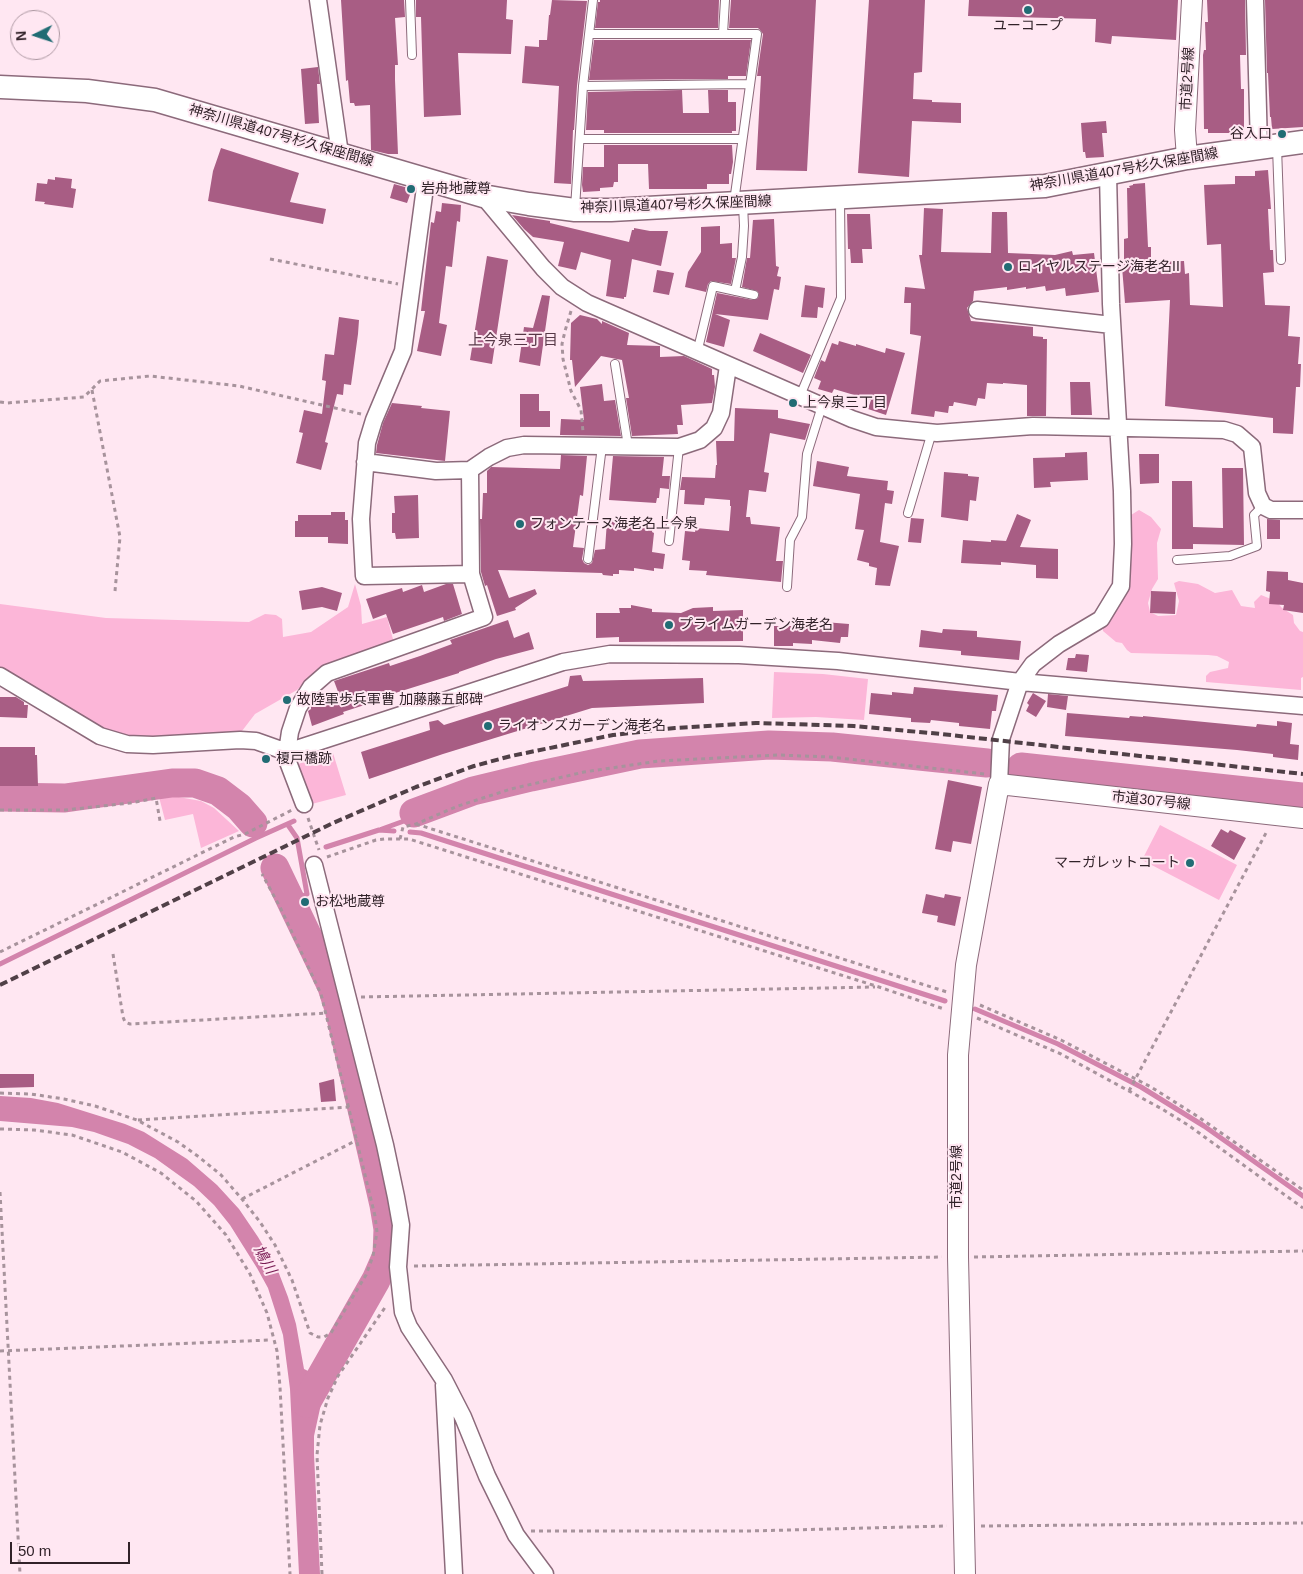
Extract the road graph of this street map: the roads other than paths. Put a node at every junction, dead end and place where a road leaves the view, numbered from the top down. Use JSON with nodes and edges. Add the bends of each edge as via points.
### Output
{"nodes":[{"id":1,"x":318,"y":0,"type":"edge"},
{"id":2,"x":410,"y":0,"type":"edge"},
{"id":3,"x":593,"y":0,"type":"edge"},
{"id":4,"x":725,"y":0,"type":"edge"},
{"id":5,"x":1192,"y":0,"type":"edge"},
{"id":6,"x":1256,"y":0,"type":"edge"},
{"id":7,"x":589,"y":34,"type":"junction"},
{"id":8,"x":723,"y":34,"type":"junction"},
{"id":9,"x":412,"y":55,"type":"dead end"},
{"id":10,"x":750,"y":84,"type":"junction"},
{"id":11,"x":583,"y":86,"type":"junction"},
{"id":12,"x":0,"y":87,"type":"edge"},
{"id":13,"x":580,"y":139,"type":"junction"},
{"id":14,"x":742,"y":139,"type":"junction"},
{"id":15,"x":1303,"y":142,"type":"edge"},
{"id":16,"x":1268,"y":146,"type":"junction"},
{"id":17,"x":340,"y":154,"type":"junction"},
{"id":18,"x":1187,"y":158,"type":"junction"},
{"id":19,"x":1108,"y":174,"type":"junction"},
{"id":20,"x":426,"y":180,"type":"junction"},
{"id":21,"x":483,"y":196,"type":"junction"},
{"id":22,"x":840,"y":198,"type":"junction"},
{"id":23,"x":738,"y":203,"type":"junction"},
{"id":24,"x":575,"y":210,"type":"junction"},
{"id":25,"x":1281,"y":260,"type":"dead end"},
{"id":26,"x":735,"y":291,"type":"junction"},
{"id":27,"x":754,"y":295,"type":"dead end"},
{"id":28,"x":977,"y":310,"type":"dead end"},
{"id":29,"x":1112,"y":325,"type":"junction"},
{"id":30,"x":698,"y":353,"type":"junction"},
{"id":31,"x":615,"y":364,"type":"dead end"},
{"id":32,"x":728,"y":366,"type":"junction"},
{"id":33,"x":800,"y":396,"type":"junction"},
{"id":34,"x":822,"y":406,"type":"junction"},
{"id":35,"x":1117,"y":429,"type":"junction"},
{"id":36,"x":932,"y":432,"type":"junction"},
{"id":37,"x":602,"y":446,"type":"junction"},
{"id":38,"x":628,"y":446,"type":"junction"},
{"id":39,"x":679,"y":447,"type":"junction"},
{"id":40,"x":365,"y":462,"type":"junction"},
{"id":41,"x":470,"y":470,"type":"junction"},
{"id":42,"x":1263,"y":506,"type":"junction"},
{"id":43,"x":1303,"y":510,"type":"edge"},
{"id":44,"x":908,"y":513,"type":"dead end"},
{"id":45,"x":669,"y":541,"type":"dead end"},
{"id":46,"x":588,"y":559,"type":"dead end"},
{"id":47,"x":1177,"y":560,"type":"dead end"},
{"id":48,"x":470,"y":574,"type":"junction"},
{"id":49,"x":788,"y":587,"type":"dead end"},
{"id":50,"x":0,"y":676,"type":"edge"},
{"id":51,"x":1020,"y":682,"type":"junction"},
{"id":52,"x":1303,"y":706,"type":"edge"},
{"id":53,"x":287,"y":752,"type":"junction"},
{"id":54,"x":999,"y":779,"type":"junction"},
{"id":55,"x":304,"y":804,"type":"road end"},
{"id":56,"x":1303,"y":818,"type":"edge"},
{"id":57,"x":314,"y":865,"type":"road end"},
{"id":58,"x":444,"y":1380,"type":"junction"},
{"id":59,"x":454,"y":1574,"type":"edge"},
{"id":60,"x":545,"y":1574,"type":"edge"},
{"id":61,"x":965,"y":1574,"type":"edge"}],
"edges":[{"from":1,"to":17,"type":"street"},
{"from":2,"to":9,"type":"lane"},
{"from":3,"to":7,"type":"lane"},
{"from":4,"to":8,"type":"lane"},
{"from":5,"to":18,"type":"street","name":"市道2号線","via":[[1185,130]]},
{"from":6,"to":16,"type":"street"},
{"from":7,"to":8,"type":"lane"},
{"from":7,"to":11,"type":"lane"},
{"from":8,"to":10,"type":"lane","via":[[757,34]]},
{"from":10,"to":11,"type":"lane"},
{"from":10,"to":14,"type":"lane"},
{"from":11,"to":13,"type":"lane"},
{"from":12,"to":17,"type":"main road","name":"神奈川県道407号杉久保座間線","via":[[87,91],[155,100]]},
{"from":13,"to":14,"type":"lane"},
{"from":13,"to":24,"type":"lane"},
{"from":14,"to":23,"type":"lane"},
{"from":15,"to":16,"type":"main road","name":"神奈川県道407号杉久保座間線"},
{"from":16,"to":18,"type":"main road","name":"神奈川県道407号杉久保座間線"},
{"from":16,"to":25,"type":"lane"},
{"from":17,"to":20,"type":"main road","name":"神奈川県道407号杉久保座間線"},
{"from":18,"to":19,"type":"main road","name":"神奈川県道407号杉久保座間線"},
{"from":19,"to":22,"type":"main road","name":"神奈川県道407号杉久保座間線","via":[[1045,186]]},
{"from":19,"to":29,"type":"street"},
{"from":20,"to":21,"type":"main road","name":"神奈川県道407号杉久保座間線"},
{"from":20,"to":40,"type":"street","via":[[403,352],[374,420]]},
{"from":21,"to":24,"type":"main road","name":"神奈川県道407号杉久保座間線"},
{"from":21,"to":30,"type":"street","via":[[562,287],[587,303]]},
{"from":22,"to":23,"type":"main road","name":"神奈川県道407号杉久保座間線"},
{"from":22,"to":33,"type":"lane","via":[[841,298]]},
{"from":23,"to":24,"type":"main road","name":"神奈川県道407号杉久保座間線"},
{"from":23,"to":26,"type":"lane","via":[[744,226]]},
{"from":26,"to":27,"type":"lane"},
{"from":26,"to":30,"type":"lane","via":[[712,286]]},
{"from":28,"to":29,"type":"street"},
{"from":29,"to":35,"type":"street"},
{"from":30,"to":32,"type":"street"},
{"from":31,"to":38,"type":"lane"},
{"from":32,"to":33,"type":"street"},
{"from":32,"to":39,"type":"street","via":[[721,413],[714,428],[700,440]]},
{"from":33,"to":34,"type":"street"},
{"from":34,"to":36,"type":"street","via":[[876,427]]},
{"from":34,"to":49,"type":"lane","via":[[807,454],[802,517],[790,540]]},
{"from":35,"to":36,"type":"street","via":[[1033,426]]},
{"from":35,"to":42,"type":"street","via":[[1224,430],[1237,434],[1252,447],[1256,493]]},
{"from":35,"to":51,"type":"street","via":[[1122,491],[1121,586],[1101,619],[1033,664]]},
{"from":36,"to":44,"type":"lane"},
{"from":37,"to":38,"type":"street"},
{"from":37,"to":41,"type":"street","via":[[524,445],[506,448]]},
{"from":37,"to":46,"type":"lane"},
{"from":38,"to":39,"type":"street"},
{"from":39,"to":45,"type":"lane"},
{"from":40,"to":41,"type":"street","via":[[436,471]]},
{"from":40,"to":48,"type":"street","via":[[364,576]]},
{"from":41,"to":48,"type":"street"},
{"from":42,"to":43,"type":"street","via":[[1271,510]]},
{"from":42,"to":47,"type":"lane","via":[[1254,515],[1257,546],[1230,556]]},
{"from":48,"to":53,"type":"street","via":[[484,617],[327,673],[311,687],[298,708]]},
{"from":50,"to":53,"type":"street","via":[[100,736],[127,744],[240,740]]},
{"from":51,"to":52,"type":"street"},
{"from":51,"to":53,"type":"street","via":[[838,661],[739,655],[610,654],[563,662]]},
{"from":51,"to":54,"type":"street","via":[[1002,733]]},
{"from":53,"to":55,"type":"street"},
{"from":54,"to":56,"type":"street","name":"市道307号線"},
{"from":54,"to":61,"type":"street","name":"市道2号線","via":[[966,965],[957,1084]]},
{"from":57,"to":58,"type":"street","via":[[396,1197],[401,1225],[398,1267],[403,1312]]},
{"from":58,"to":59,"type":"street"},
{"from":58,"to":60,"type":"street","via":[[516,1536]]}]}
